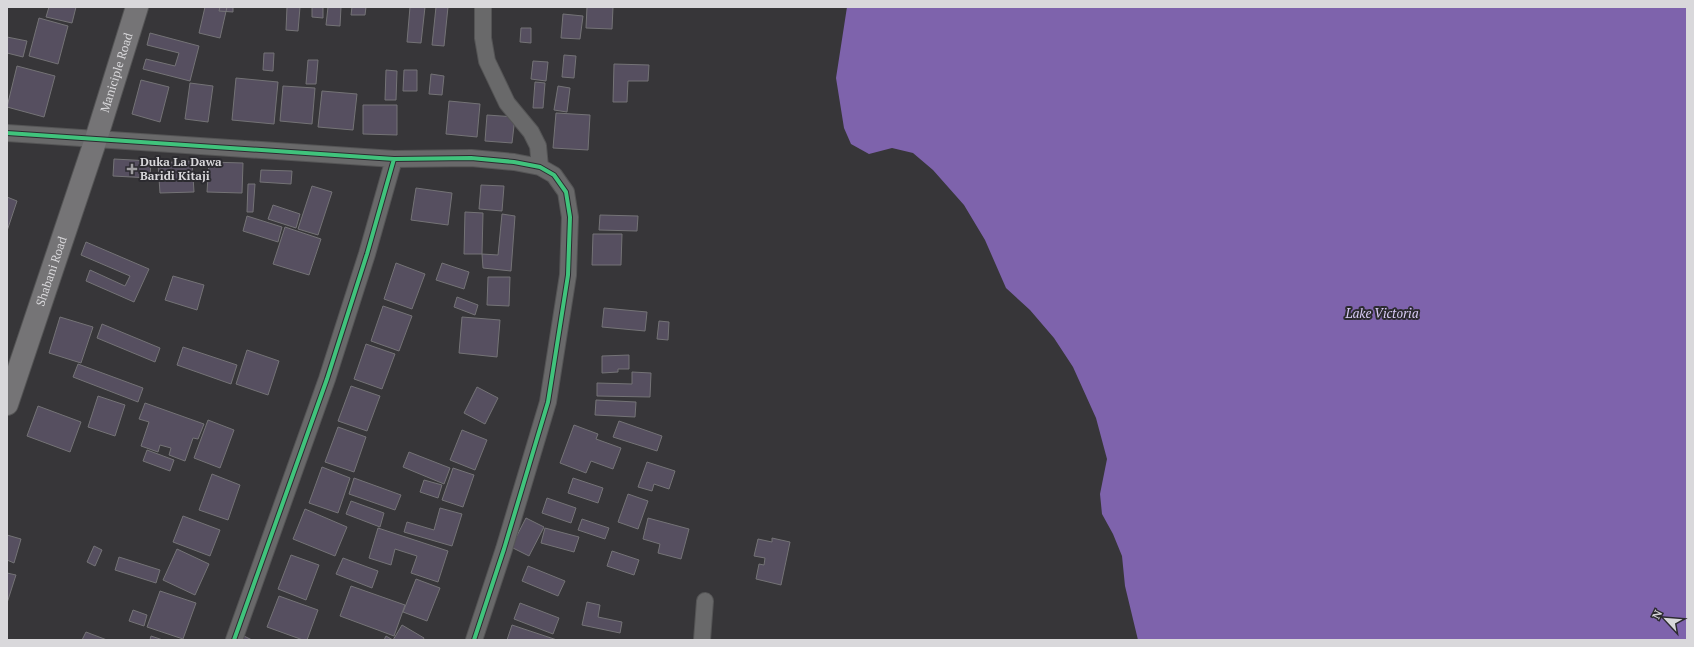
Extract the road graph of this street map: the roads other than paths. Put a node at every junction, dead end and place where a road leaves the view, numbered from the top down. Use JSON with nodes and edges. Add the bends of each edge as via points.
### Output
{"nodes":[{"id":1,"x":137,"y":7,"type":"edge"},
{"id":2,"x":483,"y":7,"type":"edge"},
{"id":3,"x":7,"y":133,"type":"edge"},
{"id":4,"x":96,"y":139,"type":"junction"},
{"id":5,"x":394,"y":158,"type":"junction"},
{"id":6,"x":540,"y":167,"type":"junction"},
{"id":7,"x":7,"y":404,"type":"edge"},
{"id":8,"x":705,"y":601,"type":"dead end"},
{"id":9,"x":234,"y":640,"type":"edge"},
{"id":10,"x":474,"y":640,"type":"edge"},
{"id":11,"x":702,"y":640,"type":"edge"}],
"edges":[{"from":1,"to":4,"type":"street","name":"Maniciple Road"},
{"from":2,"to":6,"type":"street","via":[[483,38],[487,62],[507,103],[532,132],[538,146]]},
{"from":3,"to":4,"type":"street"},
{"from":4,"to":5,"type":"street"},
{"from":4,"to":7,"type":"street","name":"Shabani Road"},
{"from":5,"to":6,"type":"street","via":[[471,158]]},
{"from":5,"to":9,"type":"street","via":[[367,254],[327,379]]},
{"from":6,"to":10,"type":"street","via":[[554,176],[566,192],[570,217],[568,275],[548,402]]},
{"from":8,"to":11,"type":"street"}]}
